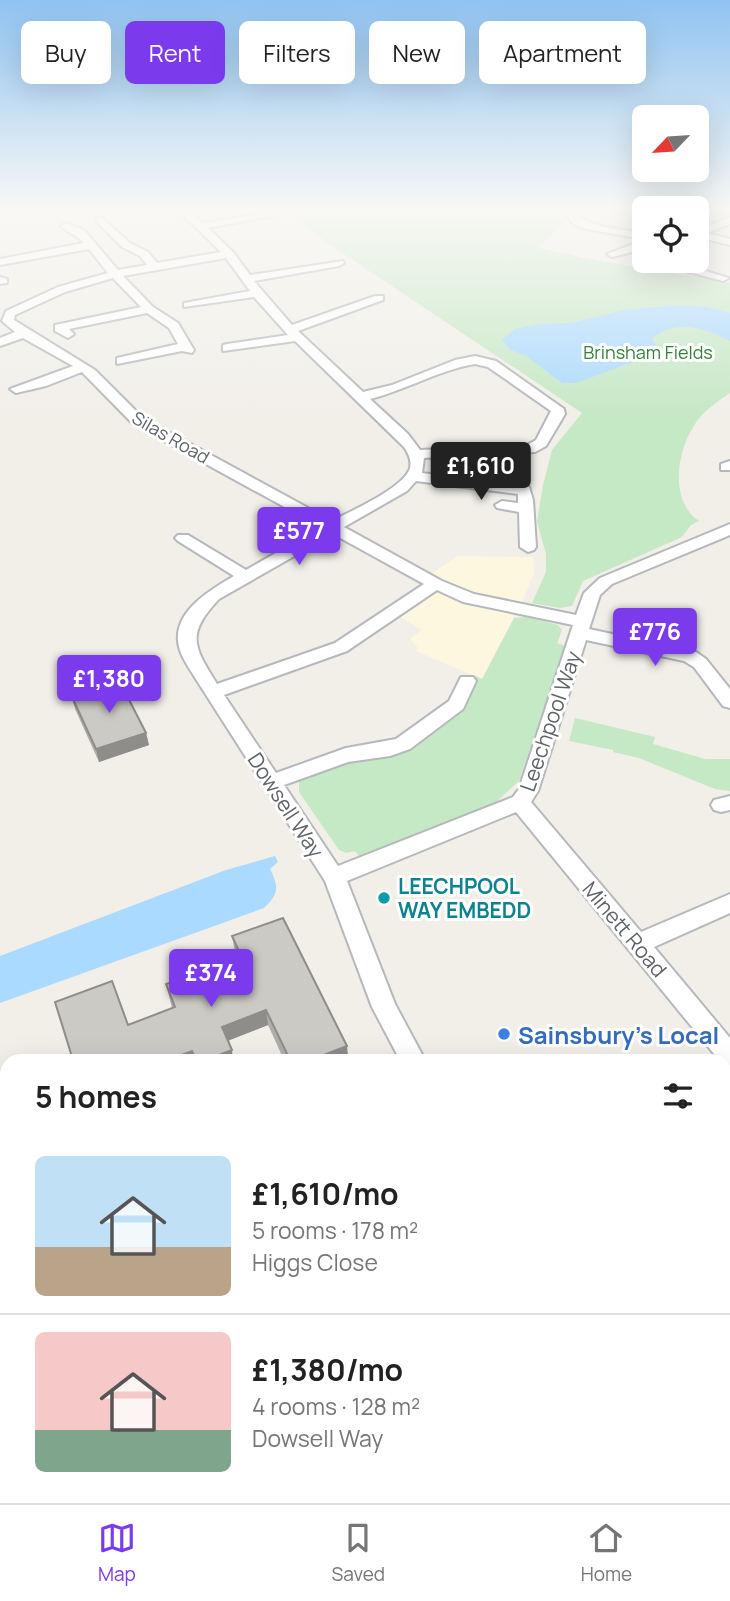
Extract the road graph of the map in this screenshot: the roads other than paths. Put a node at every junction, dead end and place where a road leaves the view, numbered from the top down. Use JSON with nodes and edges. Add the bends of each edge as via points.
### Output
{"nodes":[{"id":1,"x":105,"y":277,"type":"edge"},
{"id":2,"x":120,"y":277,"type":"edge"},
{"id":3,"x":258,"y":277,"type":"edge"},
{"id":4,"x":720,"y":277,"type":"edge"},
{"id":5,"x":723,"y":278,"type":"dead end"},
{"id":6,"x":247,"y":279,"type":"joint"},
{"id":7,"x":257,"y":293,"type":"junction"},
{"id":8,"x":379,"y":298,"type":"dead end"},
{"id":9,"x":188,"y":305,"type":"dead end"},
{"id":10,"x":149,"y":309,"type":"junction"},
{"id":11,"x":5,"y":313,"type":"edge"},
{"id":12,"x":22,"y":334,"type":"junction"},
{"id":13,"x":68,"y":334,"type":"dead end"},
{"id":14,"x":294,"y":334,"type":"junction"},
{"id":15,"x":0,"y":342,"type":"edge"},
{"id":16,"x":227,"y":348,"type":"dead end"},
{"id":17,"x":121,"y":361,"type":"dead end"},
{"id":18,"x":83,"y":368,"type":"junction"},
{"id":19,"x":16,"y":388,"type":"dead end"},
{"id":20,"x":361,"y":397,"type":"junction"},
{"id":21,"x":416,"y":454,"type":"junction"},
{"id":22,"x":415,"y":477,"type":"junction"},
{"id":23,"x":502,"y":505,"type":"dead end"},
{"id":24,"x":524,"y":508,"type":"junction"},
{"id":25,"x":334,"y":526,"type":"junction"},
{"id":26,"x":730,"y":529,"type":"edge"},
{"id":27,"x":183,"y":538,"type":"dead end"},
{"id":28,"x":528,"y":547,"type":"dead end"},
{"id":29,"x":245,"y":576,"type":"junction"},
{"id":30,"x":436,"y":583,"type":"junction"},
{"id":31,"x":581,"y":627,"type":"junction"},
{"id":32,"x":467,"y":681,"type":"dead end"},
{"id":33,"x":213,"y":692,"type":"junction"},
{"id":34,"x":730,"y":702,"type":"edge"},
{"id":35,"x":272,"y":782,"type":"junction"},
{"id":36,"x":520,"y":802,"type":"junction"},
{"id":37,"x":334,"y":877,"type":"junction"},
{"id":38,"x":730,"y":904,"type":"edge"},
{"id":39,"x":638,"y":944,"type":"junction"},
{"id":40,"x":411,"y":1054,"type":"edge"},
{"id":41,"x":728,"y":1054,"type":"edge"}],
"edges":[{"from":1,"to":11,"type":"street","via":[[54,290]]},
{"from":2,"to":10,"type":"street"},
{"from":3,"to":6,"type":"street"},
{"from":4,"to":5,"type":"street"},
{"from":6,"to":7,"type":"street"},
{"from":7,"to":9,"type":"street"},
{"from":7,"to":14,"type":"street"},
{"from":8,"to":14,"type":"street"},
{"from":10,"to":13,"type":"street","via":[[59,328]]},
{"from":10,"to":17,"type":"street","via":[[174,326],[187,348]]},
{"from":11,"to":12,"type":"street"},
{"from":12,"to":15,"type":"street"},
{"from":12,"to":18,"type":"street","name":"Silas Road"},
{"from":14,"to":16,"type":"street"},
{"from":14,"to":20,"type":"street"},
{"from":18,"to":19,"type":"street"},
{"from":18,"to":25,"type":"street","name":"Silas Road","via":[[138,421]]},
{"from":20,"to":21,"type":"street"},
{"from":20,"to":21,"type":"street","via":[[475,360],[492,364],[557,409],[541,443],[530,450]]},
{"from":21,"to":22,"type":"street"},
{"from":22,"to":24,"type":"street","via":[[524,490]]},
{"from":22,"to":25,"type":"street","name":"Dowsell Way"},
{"from":23,"to":24,"type":"street"},
{"from":24,"to":28,"type":"street"},
{"from":25,"to":29,"type":"street","name":"Dowsell Way"},
{"from":25,"to":30,"type":"street","name":"Silas Road"},
{"from":26,"to":31,"type":"street","name":"Leechpool Way","via":[[606,581],[592,593]]},
{"from":27,"to":29,"type":"street"},
{"from":29,"to":33,"type":"street","name":"Dowsell Way","via":[[213,595],[194,613],[185,632],[186,644]]},
{"from":30,"to":31,"type":"street","name":"Silas Road","via":[[469,598]]},
{"from":30,"to":33,"type":"street","via":[[341,647]]},
{"from":31,"to":34,"type":"street","name":"Silas Road","via":[[690,656]]},
{"from":31,"to":36,"type":"street","name":"Leechpool Way","via":[[528,791]]},
{"from":32,"to":35,"type":"street","via":[[456,705],[403,744],[346,755]]},
{"from":33,"to":35,"type":"street","name":"Dowsell Way"},
{"from":35,"to":37,"type":"street","name":"Dowsell Way"},
{"from":36,"to":37,"type":"street","name":"Leechpool Way"},
{"from":36,"to":39,"type":"street","name":"Minett Road"},
{"from":37,"to":40,"type":"street","name":"Dowsell Way","via":[[384,1007]]},
{"from":38,"to":39,"type":"street"},
{"from":39,"to":41,"type":"street","name":"Minett Road"}]}
